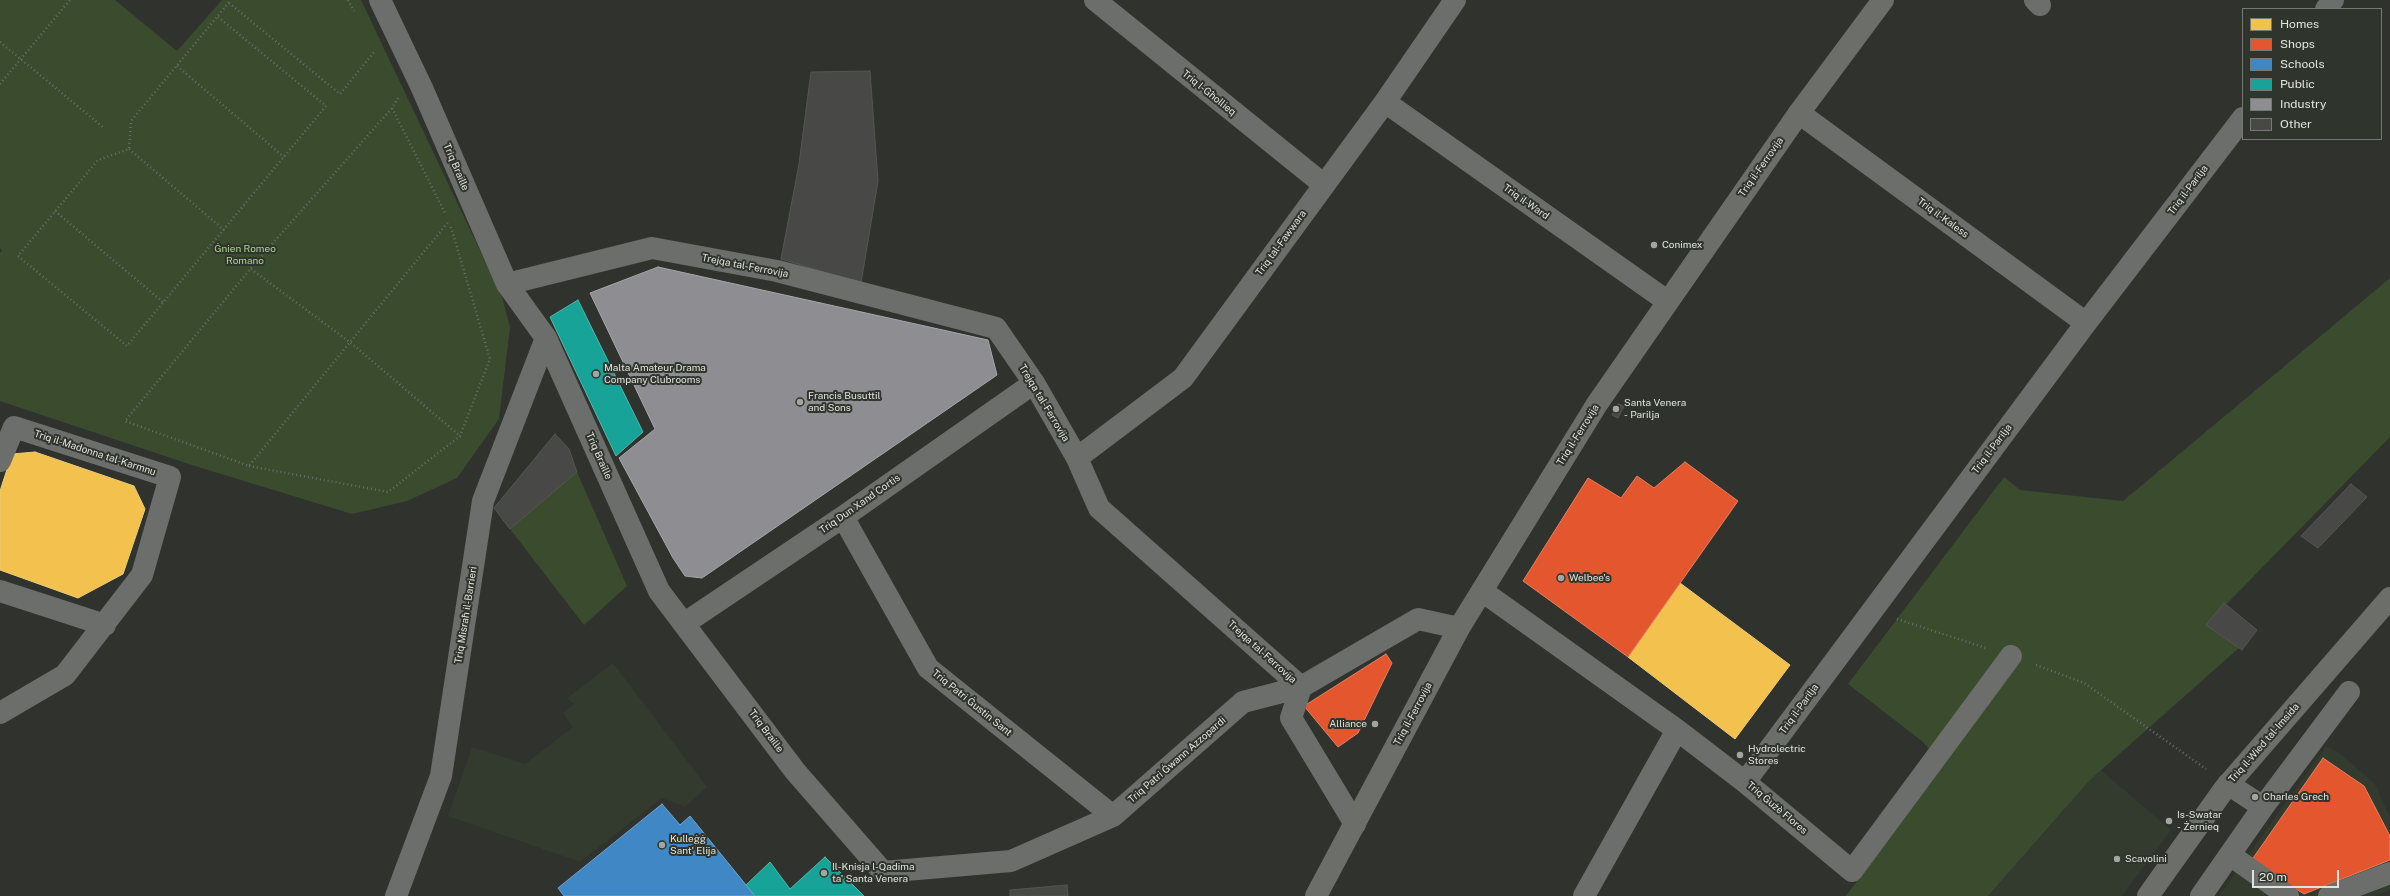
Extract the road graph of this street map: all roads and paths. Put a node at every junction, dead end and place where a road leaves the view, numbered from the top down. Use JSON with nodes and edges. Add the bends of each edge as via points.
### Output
{"nodes":[{"id":1,"x":70,"y":0,"type":"edge"},
{"id":2,"x":231,"y":0,"type":"edge"},
{"id":3,"x":348,"y":0,"type":"edge"},
{"id":4,"x":380,"y":0,"type":"edge"},
{"id":5,"x":1095,"y":0,"type":"edge"},
{"id":6,"x":1455,"y":0,"type":"edge"},
{"id":7,"x":1882,"y":0,"type":"edge"},
{"id":8,"x":2333,"y":0,"type":"edge"},
{"id":9,"x":229,"y":3,"type":"junction"},
{"id":10,"x":2327,"y":8,"type":"edge"},
{"id":11,"x":355,"y":12,"type":"dead end"},
{"id":12,"x":218,"y":16,"type":"junction"},
{"id":13,"x":0,"y":42,"type":"edge"},
{"id":14,"x":372,"y":44,"type":"dead end"},
{"id":15,"x":20,"y":60,"type":"junction"},
{"id":16,"x":177,"y":66,"type":"junction"},
{"id":17,"x":0,"y":84,"type":"edge"},
{"id":18,"x":1384,"y":102,"type":"junction"},
{"id":19,"x":1799,"y":113,"type":"junction"},
{"id":20,"x":2242,"y":119,"type":"edge"},
{"id":21,"x":104,"y":128,"type":"dead end"},
{"id":22,"x":129,"y":149,"type":"junction"},
{"id":23,"x":284,"y":157,"type":"junction"},
{"id":24,"x":1323,"y":184,"type":"junction"},
{"id":25,"x":55,"y":211,"type":"junction"},
{"id":26,"x":450,"y":222,"type":"junction"},
{"id":27,"x":224,"y":230,"type":"junction"},
{"id":28,"x":251,"y":268,"type":"junction"},
{"id":29,"x":507,"y":284,"type":"junction"},
{"id":30,"x":1667,"y":301,"type":"junction"},
{"id":31,"x":164,"y":303,"type":"junction"},
{"id":32,"x":2086,"y":323,"type":"junction"},
{"id":33,"x":546,"y":338,"type":"junction"},
{"id":34,"x":351,"y":343,"type":"junction"},
{"id":35,"x":1034,"y":383,"type":"junction"},
{"id":36,"x":460,"y":436,"type":"junction"},
{"id":37,"x":1077,"y":458,"type":"junction"},
{"id":38,"x":0,"y":461,"type":"edge"},
{"id":39,"x":249,"y":466,"type":"junction"},
{"id":40,"x":843,"y":517,"type":"junction"},
{"id":41,"x":0,"y":591,"type":"edge"},
{"id":42,"x":1482,"y":591,"type":"junction"},
{"id":43,"x":2390,"y":598,"type":"edge"},
{"id":44,"x":1871,"y":611,"type":"junction"},
{"id":45,"x":685,"y":623,"type":"junction"},
{"id":46,"x":105,"y":625,"type":"junction"},
{"id":47,"x":1459,"y":628,"type":"junction"},
{"id":48,"x":2011,"y":656,"type":"junction"},
{"id":49,"x":1301,"y":687,"type":"junction"},
{"id":50,"x":2349,"y":692,"type":"dead end"},
{"id":51,"x":0,"y":713,"type":"edge"},
{"id":52,"x":1677,"y":730,"type":"junction"},
{"id":53,"x":1745,"y":782,"type":"junction"},
{"id":54,"x":2228,"y":784,"type":"junction"},
{"id":55,"x":2263,"y":808,"type":"junction"},
{"id":56,"x":1113,"y":816,"type":"junction"},
{"id":57,"x":1355,"y":824,"type":"junction"},
{"id":58,"x":2230,"y":855,"type":"junction"},
{"id":59,"x":883,"y":872,"type":"joint"},
{"id":60,"x":2390,"y":873,"type":"edge"},
{"id":61,"x":396,"y":896,"type":"edge"},
{"id":62,"x":1316,"y":896,"type":"edge"},
{"id":63,"x":1584,"y":896,"type":"edge"},
{"id":64,"x":2148,"y":896,"type":"edge"},
{"id":65,"x":2201,"y":896,"type":"edge"},
{"id":66,"x":2288,"y":896,"type":"edge"},
{"id":67,"x":2329,"y":896,"type":"edge"}],
"edges":[{"from":1,"to":15,"type":"path"},
{"from":2,"to":9,"type":"path"},
{"from":3,"to":11,"type":"path"},
{"from":4,"to":29,"type":"street","name":"Triq Braille","via":[[422,88]]},
{"from":5,"to":24,"type":"street","name":"Triq l-Għollieq"},
{"from":6,"to":18,"type":"street","name":"Triq tal-Fawwara"},
{"from":7,"to":19,"type":"main road","name":"Triq il-Ferrovija"},
{"from":8,"to":10,"type":"street"},
{"from":9,"to":12,"type":"path"},
{"from":9,"to":14,"type":"path","via":[[340,94],[375,50]]},
{"from":12,"to":16,"type":"path"},
{"from":12,"to":23,"type":"path","via":[[326,106]]},
{"from":13,"to":15,"type":"path"},
{"from":15,"to":17,"type":"path"},
{"from":15,"to":21,"type":"path"},
{"from":16,"to":22,"type":"path","via":[[131,122]]},
{"from":16,"to":23,"type":"path"},
{"from":18,"to":24,"type":"street","name":"Triq tal-Fawwara"},
{"from":18,"to":30,"type":"street","name":"Triq il-Ward"},
{"from":19,"to":30,"type":"main road","name":"Triq il-Ferrovija"},
{"from":19,"to":32,"type":"street","name":"Triq il-Kaless"},
{"from":20,"to":32,"type":"street","name":"Triq il-Parilja"},
{"from":22,"to":25,"type":"path","via":[[98,160]]},
{"from":22,"to":27,"type":"path"},
{"from":23,"to":27,"type":"path"},
{"from":24,"to":37,"type":"street","name":"Triq tal-Fawwara","via":[[1183,378]]},
{"from":25,"to":31,"type":"path"},
{"from":25,"to":31,"type":"path","via":[[18,256],[128,346]]},
{"from":26,"to":28,"type":"path","via":[[392,108]]},
{"from":26,"to":34,"type":"path"},
{"from":26,"to":36,"type":"path","via":[[490,359]]},
{"from":27,"to":31,"type":"path"},
{"from":28,"to":34,"type":"path"},
{"from":28,"to":39,"type":"path","via":[[125,420]]},
{"from":29,"to":33,"type":"street","name":"Triq Braille"},
{"from":29,"to":35,"type":"street","name":"Trejqa tal-Ferrovija","via":[[652,248],[777,271],[996,328]]},
{"from":30,"to":42,"type":"main road","name":"Triq il-Ferrovija","via":[[1597,404]]},
{"from":32,"to":44,"type":"street","name":"Triq il-Parilja"},
{"from":33,"to":45,"type":"street","name":"Triq Braille","via":[[659,591]]},
{"from":33,"to":61,"type":"street","name":"Triq Misraħ il-Barrieri","via":[[483,501],[441,776]]},
{"from":34,"to":36,"type":"path"},
{"from":34,"to":39,"type":"path"},
{"from":35,"to":37,"type":"street","name":"Trejqa tal-Ferrovija"},
{"from":35,"to":40,"type":"street","name":"Triq Dun Xand Cortis"},
{"from":36,"to":39,"type":"path","via":[[388,492]]},
{"from":37,"to":49,"type":"street","name":"Trejqa tal-Ferrovija","via":[[1099,508]]},
{"from":38,"to":46,"type":"street","name":"Triq il-Madonna tal-Karmnu","via":[[14,427],[170,477],[142,575]]},
{"from":40,"to":45,"type":"street","name":"Triq Dun Xand Cortis"},
{"from":40,"to":56,"type":"street","name":"Triq Patri Ġustin Sant","via":[[928,668]]},
{"from":41,"to":46,"type":"street"},
{"from":42,"to":47,"type":"main road","name":"Triq il-Ferrovija"},
{"from":42,"to":52,"type":"street","name":"Triq Ġużè Flores"},
{"from":43,"to":54,"type":"main road","name":"Triq il-Wied tal-Imsida"},
{"from":44,"to":48,"type":"path"},
{"from":44,"to":53,"type":"street","name":"Triq il-Parilja"},
{"from":45,"to":59,"type":"street","name":"Triq Braille","via":[[795,770]]},
{"from":46,"to":51,"type":"street","name":"Triq il-Madonna tal-Karmnu","via":[[65,675]]},
{"from":47,"to":49,"type":"street","name":"Triq Patri Ġwann Azzopardi","via":[[1418,619]]},
{"from":47,"to":57,"type":"main road","name":"Triq il-Ferrovija"},
{"from":48,"to":53,"type":"street","name":"Triq Ġużè Flores","via":[[1852,871]]},
{"from":48,"to":54,"type":"path","via":[[2084,683]]},
{"from":49,"to":56,"type":"street","name":"Triq Patri Ġwann Azzopardi","via":[[1243,702]]},
{"from":49,"to":57,"type":"street","name":"Trejqa tal-Ferrovija","via":[[1291,718]]},
{"from":50,"to":55,"type":"street"},
{"from":52,"to":53,"type":"street","name":"Triq Ġużè Flores"},
{"from":52,"to":63,"type":"street"},
{"from":54,"to":55,"type":"street"},
{"from":54,"to":64,"type":"main road","name":"Triq il-Wied tal-Imsida"},
{"from":55,"to":58,"type":"street"},
{"from":56,"to":59,"type":"street","name":"Triq Patri Ġwann Azzopardi","via":[[1011,861]]},
{"from":57,"to":62,"type":"main road","name":"Triq il-Ferrovija"},
{"from":58,"to":65,"type":"street"},
{"from":58,"to":66,"type":"street"},
{"from":60,"to":67,"type":"street"}]}
